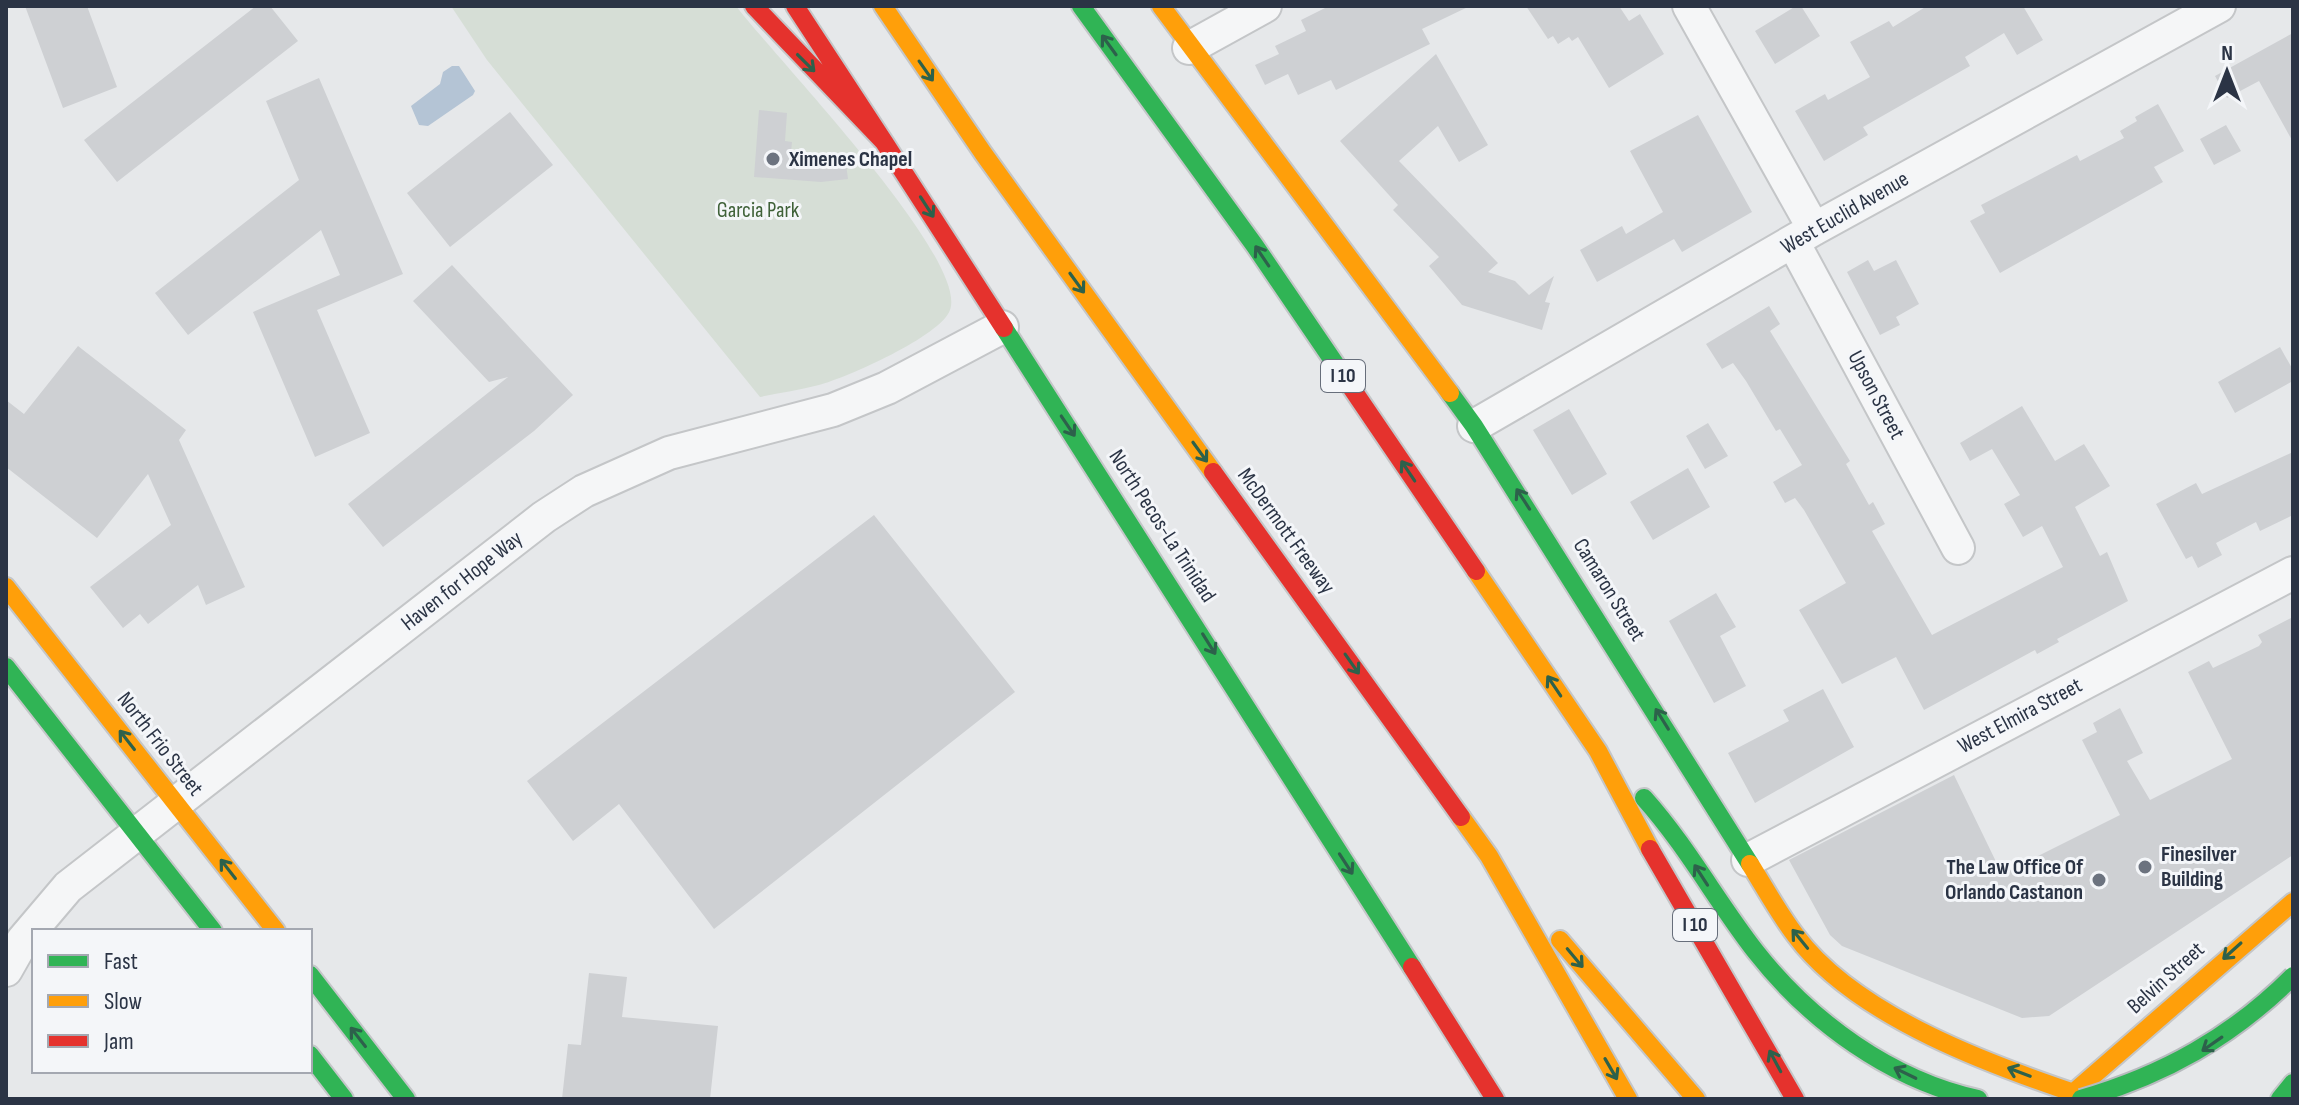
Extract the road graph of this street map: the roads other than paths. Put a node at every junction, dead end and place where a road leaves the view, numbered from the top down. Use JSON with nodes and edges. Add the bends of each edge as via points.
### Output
{"nodes":[{"id":1,"x":754,"y":6,"type":"edge"},
{"id":2,"x":795,"y":6,"type":"edge"},
{"id":3,"x":883,"y":6,"type":"edge"},
{"id":4,"x":1081,"y":6,"type":"edge"},
{"id":5,"x":1161,"y":6,"type":"edge"},
{"id":6,"x":1265,"y":6,"type":"edge"},
{"id":7,"x":1689,"y":6,"type":"edge"},
{"id":8,"x":2219,"y":6,"type":"edge"},
{"id":9,"x":1189,"y":48,"type":"junction"},
{"id":10,"x":884,"y":142,"type":"junction"},
{"id":11,"x":1804,"y":236,"type":"junction"},
{"id":12,"x":1002,"y":327,"type":"junction"},
{"id":13,"x":1474,"y":426,"type":"junction"},
{"id":14,"x":1958,"y":548,"type":"dead end"},
{"id":15,"x":2293,"y":573,"type":"edge"},
{"id":16,"x":6,"y":587,"type":"edge"},
{"id":17,"x":6,"y":667,"type":"edge"},
{"id":18,"x":1598,"y":751,"type":"junction"},
{"id":19,"x":175,"y":801,"type":"junction"},
{"id":20,"x":137,"y":833,"type":"junction"},
{"id":21,"x":1489,"y":856,"type":"junction"},
{"id":22,"x":1748,"y":860,"type":"junction"},
{"id":23,"x":2293,"y":902,"type":"edge"},
{"id":24,"x":32,"y":929,"type":"edge"},
{"id":25,"x":32,"y":929,"type":"edge"},
{"id":26,"x":211,"y":929,"type":"edge"},
{"id":27,"x":274,"y":929,"type":"edge"},
{"id":28,"x":6,"y":970,"type":"edge"},
{"id":29,"x":2293,"y":976,"type":"edge"},
{"id":30,"x":312,"y":978,"type":"edge"},
{"id":31,"x":1436,"y":1002,"type":"junction"},
{"id":32,"x":312,"y":1058,"type":"edge"},
{"id":33,"x":2293,"y":1083,"type":"edge"},
{"id":34,"x":2077,"y":1096,"type":"edge"},
{"id":35,"x":344,"y":1099,"type":"edge"},
{"id":36,"x":406,"y":1099,"type":"edge"},
{"id":37,"x":1495,"y":1099,"type":"edge"},
{"id":38,"x":1518,"y":1099,"type":"edge"},
{"id":39,"x":1628,"y":1099,"type":"edge"},
{"id":40,"x":1696,"y":1099,"type":"edge"},
{"id":41,"x":1795,"y":1099,"type":"edge"},
{"id":42,"x":1978,"y":1099,"type":"edge"},
{"id":43,"x":2092,"y":1099,"type":"edge"},
{"id":44,"x":2280,"y":1099,"type":"edge"}],
"edges":[{"from":1,"to":10,"type":"main road","name":"North Pecos-La Trinidad","one_way":true},
{"from":2,"to":10,"type":"main road"},
{"from":3,"to":21,"type":"main road","name":"McDermott Freeway","one_way":true},
{"from":18,"to":4,"type":"main road","number":"I 10","one_way":true,"via":[[1255,246]]},
{"from":5,"to":9,"type":"main road","name":"Camaron Street"},
{"from":6,"to":9,"type":"street"},
{"from":7,"to":11,"type":"street","name":"Upson Street"},
{"from":8,"to":11,"type":"street","name":"West Euclid Avenue"},
{"from":9,"to":13,"type":"main road","name":"Camaron Street"},
{"from":10,"to":12,"type":"main road","name":"North Pecos-La Trinidad","one_way":true},
{"from":11,"to":13,"type":"street","name":"West Euclid Avenue"},
{"from":11,"to":14,"type":"street","name":"Upson Street"},
{"from":12,"to":19,"type":"street","name":"Haven for Hope Way","via":[[887,388],[833,410],[669,453],[584,491]]},
{"from":12,"to":31,"type":"main road","name":"North Pecos-La Trinidad","one_way":true},
{"from":22,"to":13,"type":"main road","name":"Camaron Street","one_way":true},
{"from":15,"to":22,"type":"street","name":"West Elmira Street"},
{"from":19,"to":16,"type":"main road","name":"North Frio Street","one_way":true},
{"from":17,"to":20,"type":"main road"},
{"from":41,"to":18,"type":"main road","number":"I 10","one_way":true,"via":[[1634,826]]},
{"from":42,"to":18,"type":"main road","one_way":true,"via":[[1939,1089],[1880,1061],[1776,975],[1666,820]]},
{"from":19,"to":20,"type":"street","name":"Haven for Hope Way"},
{"from":27,"to":19,"type":"main road","name":"North Frio Street","one_way":true},
{"from":20,"to":24,"type":"street","name":"Haven for Hope Way","via":[[68,887]]},
{"from":20,"to":26,"type":"main road"},
{"from":21,"to":39,"type":"main road","name":"McDermott Freeway","one_way":true},
{"from":21,"to":40,"type":"main road","one_way":true},
{"from":34,"to":22,"type":"main road","name":"Camaron Street","one_way":true,"via":[[1919,1032],[1858,995],[1797,938]]},
{"from":23,"to":34,"type":"main road","name":"Belvin Street","one_way":true},
{"from":25,"to":28,"type":"street","name":"Haven for Hope Way"},
{"from":29,"to":34,"type":"main road","one_way":true,"bridge":true,"via":[[2193,1057],[2119,1089]]},
{"from":36,"to":30,"type":"main road","one_way":true},
{"from":31,"to":37,"type":"main road","name":"North Pecos-La Trinidad"},
{"from":31,"to":38,"type":"main road"},
{"from":32,"to":35,"type":"main road"},
{"from":33,"to":44,"type":"main road"},
{"from":34,"to":43,"type":"main road","name":"Camaron Street"}]}
